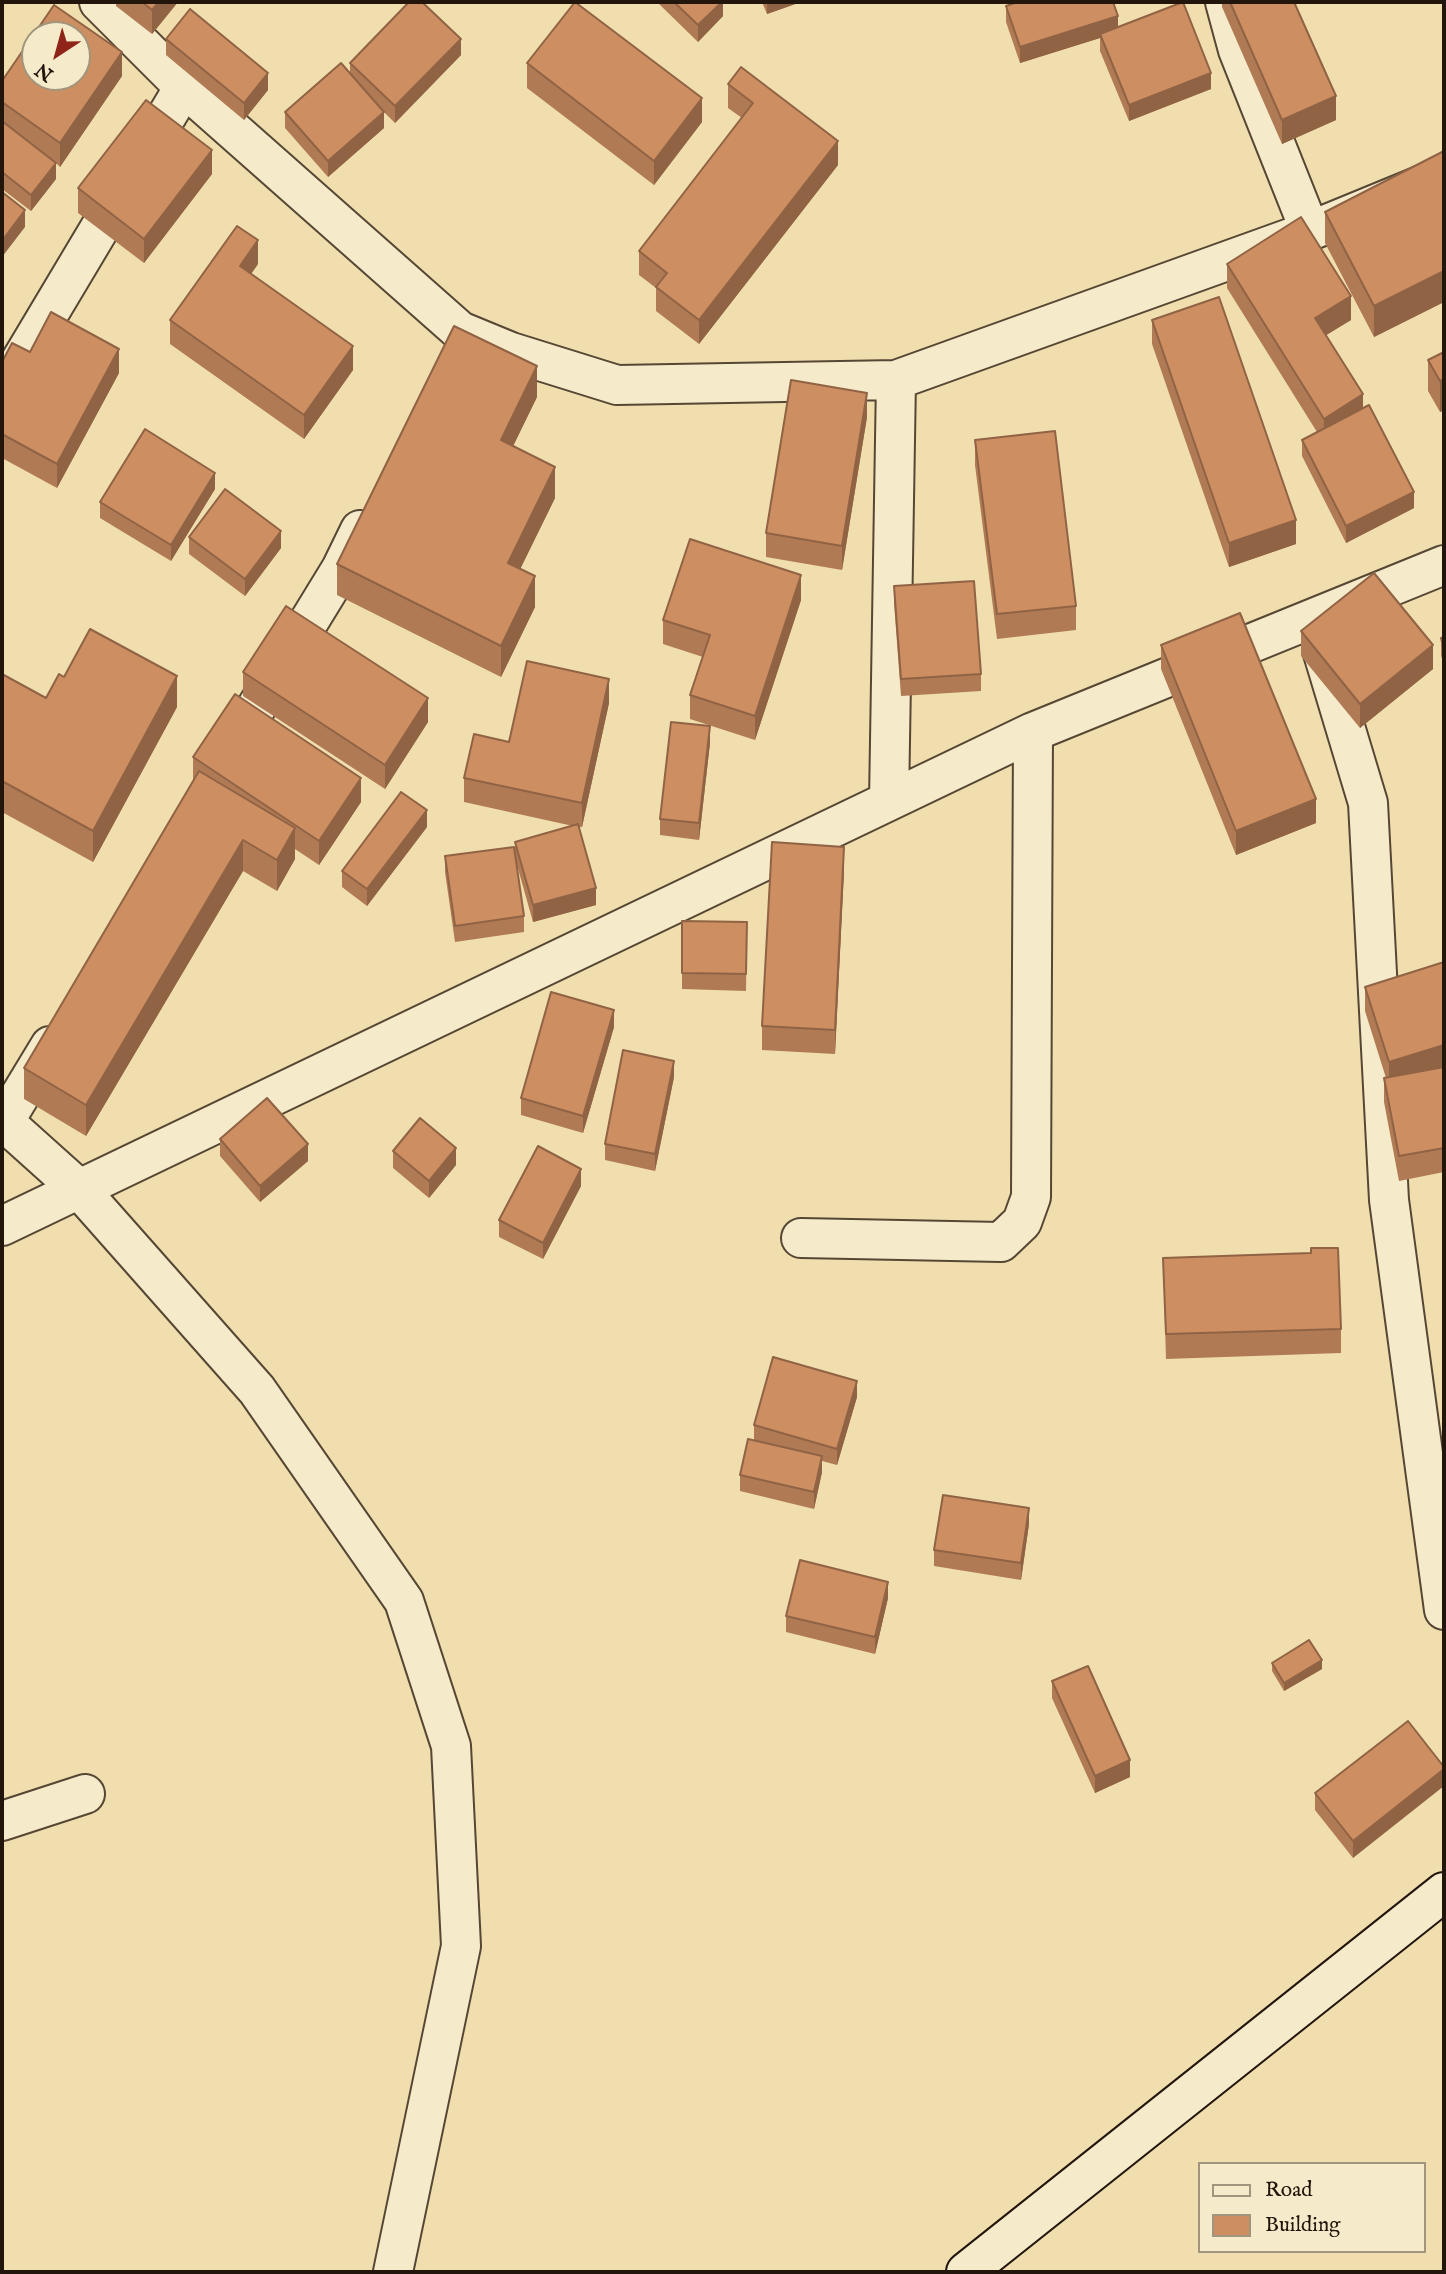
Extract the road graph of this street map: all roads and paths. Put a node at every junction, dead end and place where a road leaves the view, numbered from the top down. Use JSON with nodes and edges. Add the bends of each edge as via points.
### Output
{"nodes":[{"id":1,"x":99,"y":2,"type":"edge"},
{"id":2,"x":1225,"y":2,"type":"edge"},
{"id":3,"x":184,"y":87,"type":"junction"},
{"id":4,"x":1444,"y":176,"type":"edge"},
{"id":5,"x":1310,"y":231,"type":"junction"},
{"id":6,"x":460,"y":331,"type":"junction"},
{"id":7,"x":442,"y":366,"type":"edge"},
{"id":8,"x":895,"y":380,"type":"junction"},
{"id":9,"x":2,"y":392,"type":"edge"},
{"id":10,"x":377,"y":497,"type":"edge"},
{"id":11,"x":1444,"y":565,"type":"edge"},
{"id":12,"x":1313,"y":617,"type":"junction"},
{"id":13,"x":1033,"y":732,"type":"junction"},
{"id":14,"x":212,"y":780,"type":"edge"},
{"id":15,"x":889,"y":801,"type":"junction"},
{"id":16,"x":69,"y":1016,"type":"edge"},
{"id":17,"x":3,"y":1121,"type":"edge"},
{"id":18,"x":80,"y":1190,"type":"junction"},
{"id":19,"x":2,"y":1226,"type":"edge"},
{"id":20,"x":801,"y":1238,"type":"dead end"},
{"id":21,"x":1444,"y":1610,"type":"edge"},
{"id":22,"x":85,"y":1794,"type":"dead end"},
{"id":23,"x":2,"y":1821,"type":"edge"},
{"id":24,"x":1444,"y":1892,"type":"edge"},
{"id":25,"x":393,"y":2272,"type":"edge"},
{"id":26,"x":966,"y":2272,"type":"edge"}],
"edges":[{"from":1,"to":3,"type":"street"},
{"from":2,"to":5,"type":"street","via":[[1238,50]]},
{"from":3,"to":6,"type":"street"},
{"from":3,"to":9,"type":"street"},
{"from":4,"to":5,"type":"street"},
{"from":5,"to":8,"type":"street"},
{"from":6,"to":7,"type":"street"},
{"from":6,"to":8,"type":"street","via":[[617,385]]},
{"from":8,"to":15,"type":"street"},
{"from":10,"to":14,"type":"street","via":[[341,569]]},
{"from":11,"to":12,"type":"street"},
{"from":12,"to":13,"type":"street"},
{"from":12,"to":21,"type":"street","via":[[1368,803],[1389,1200]]},
{"from":13,"to":15,"type":"street"},
{"from":13,"to":20,"type":"street","via":[[1031,1197],[1022,1222],[1001,1242]]},
{"from":15,"to":18,"type":"street"},
{"from":16,"to":17,"type":"street"},
{"from":17,"to":18,"type":"street"},
{"from":18,"to":19,"type":"street"},
{"from":18,"to":25,"type":"street","via":[[257,1390],[404,1601],[451,1746],[461,1946]]},
{"from":22,"to":23,"type":"street"},
{"from":24,"to":26,"type":"street"}]}
